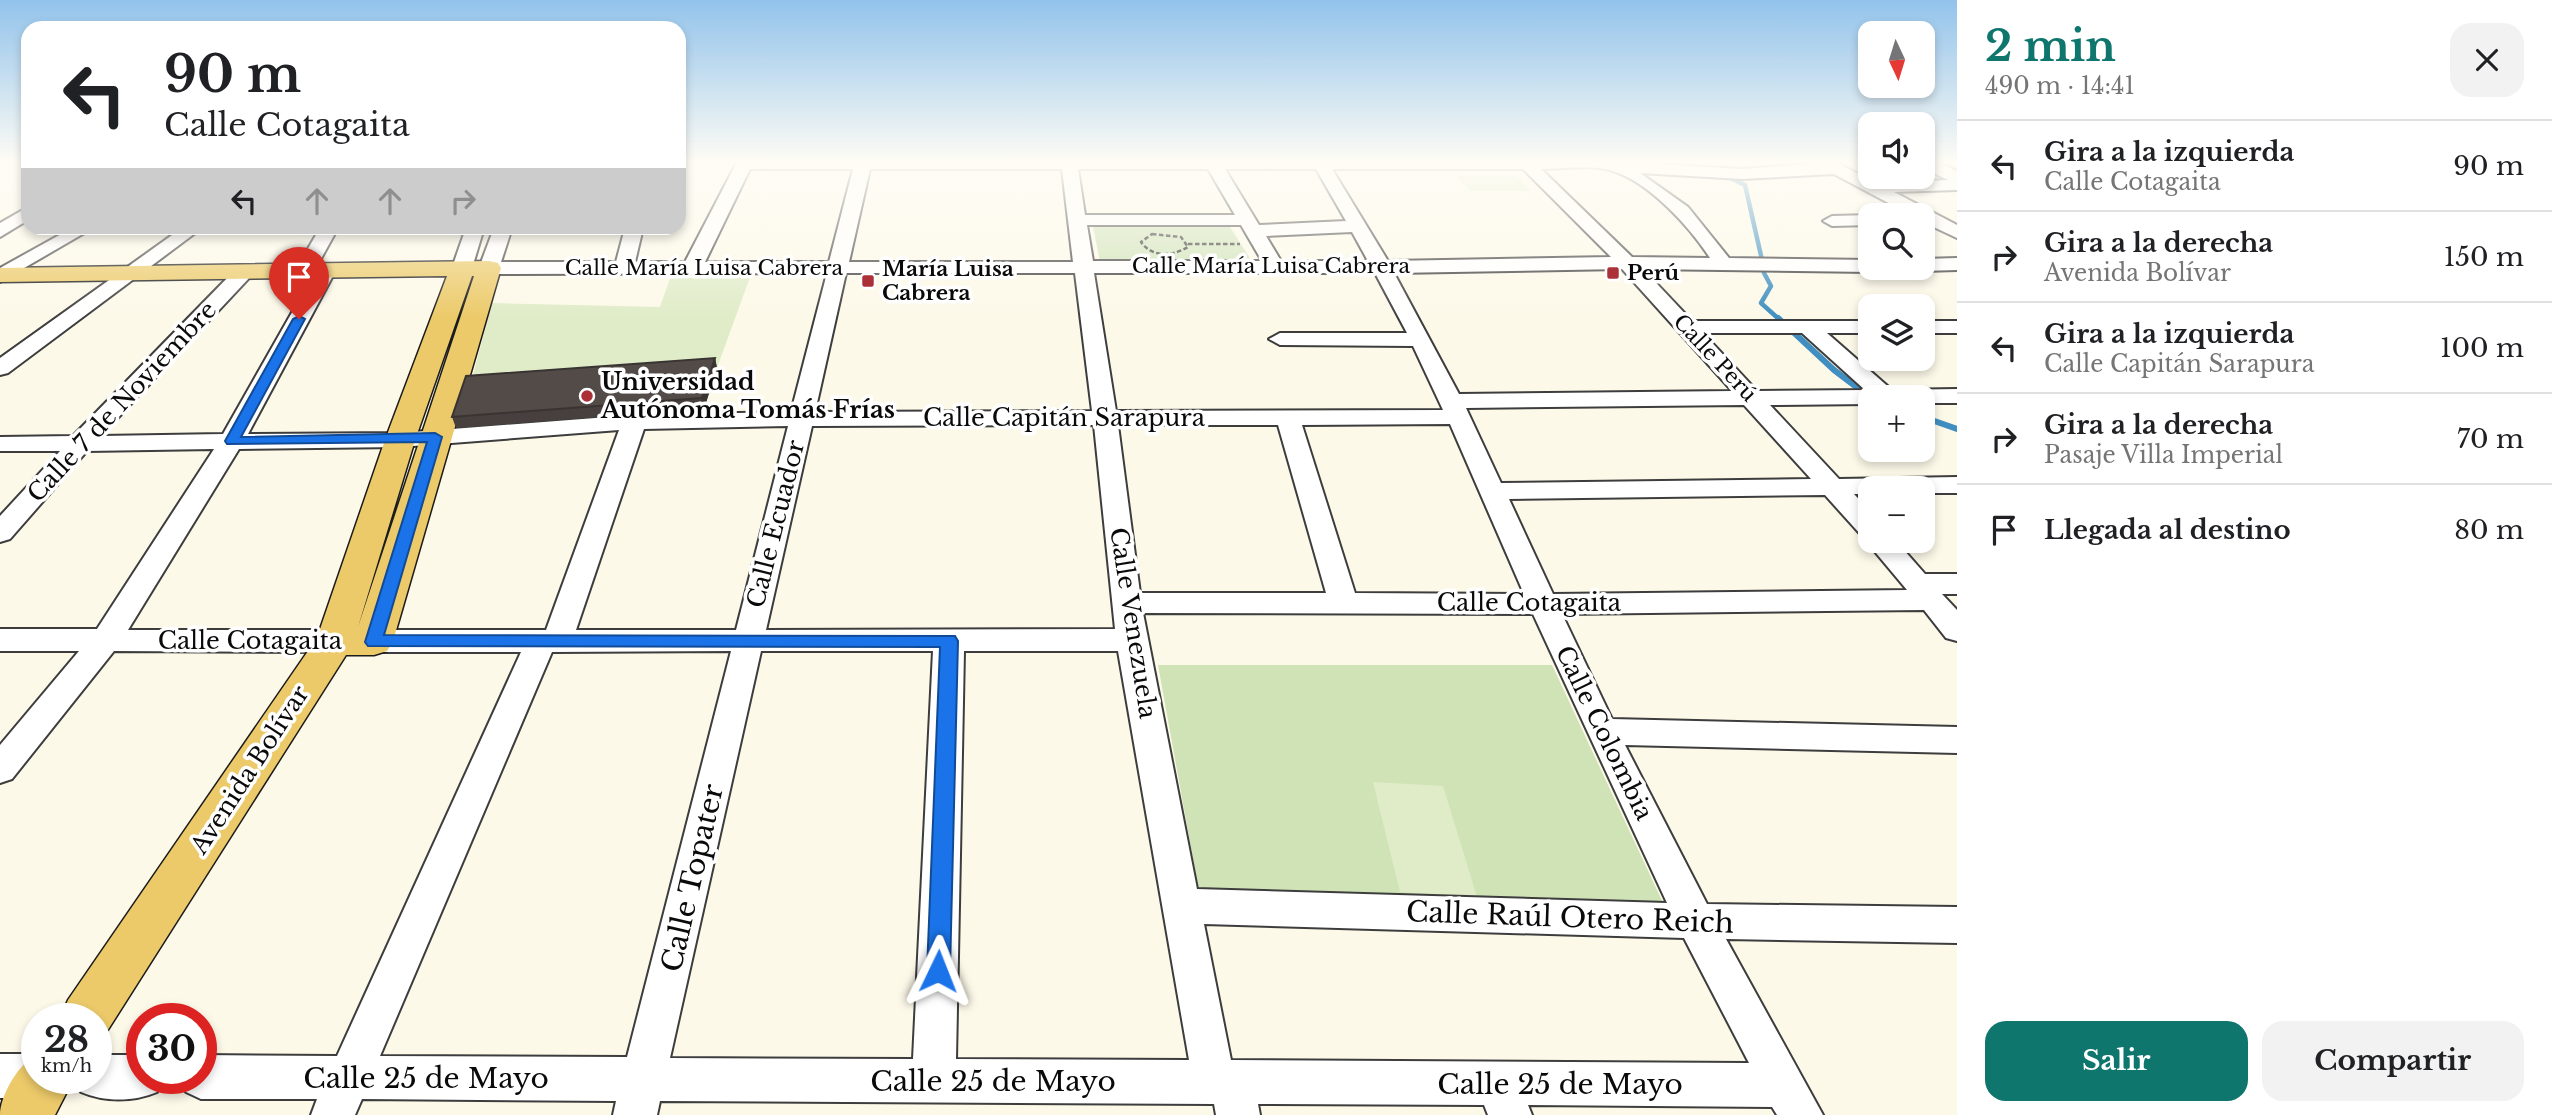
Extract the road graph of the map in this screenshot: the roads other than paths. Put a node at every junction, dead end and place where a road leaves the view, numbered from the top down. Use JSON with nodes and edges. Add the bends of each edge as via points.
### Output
{"nodes":[{"id":1,"x":719,"y":214,"type":"edge"},
{"id":2,"x":850,"y":214,"type":"edge"},
{"id":3,"x":1076,"y":214,"type":"edge"},
{"id":4,"x":1244,"y":214,"type":"edge"},
{"id":5,"x":1350,"y":214,"type":"edge"},
{"id":6,"x":1577,"y":214,"type":"edge"},
{"id":7,"x":1684,"y":214,"type":"edge"},
{"id":8,"x":21,"y":217,"type":"edge"},
{"id":9,"x":1957,"y":217,"type":"edge"},
{"id":10,"x":1935,"y":219,"type":"edge"},
{"id":11,"x":1077,"y":220,"type":"junction"},
{"id":12,"x":1858,"y":220,"type":"edge"},
{"id":13,"x":1832,"y":221,"type":"dead end"},
{"id":14,"x":1935,"y":222,"type":"edge"},
{"id":15,"x":1357,"y":226,"type":"junction"},
{"id":16,"x":0,"y":231,"type":"edge"},
{"id":17,"x":1255,"y":232,"type":"junction"},
{"id":18,"x":1957,"y":232,"type":"edge"},
{"id":19,"x":72,"y":235,"type":"edge"},
{"id":20,"x":183,"y":235,"type":"edge"},
{"id":21,"x":327,"y":235,"type":"edge"},
{"id":22,"x":475,"y":235,"type":"edge"},
{"id":23,"x":498,"y":235,"type":"edge"},
{"id":24,"x":632,"y":235,"type":"edge"},
{"id":25,"x":1626,"y":263,"type":"junction"},
{"id":26,"x":1957,"y":264,"type":"edge"},
{"id":27,"x":1935,"y":265,"type":"edge"},
{"id":28,"x":1083,"y":266,"type":"junction"},
{"id":29,"x":1725,"y":266,"type":"junction"},
{"id":30,"x":1858,"y":266,"type":"edge"},
{"id":31,"x":1275,"y":267,"type":"junction"},
{"id":32,"x":1382,"y":267,"type":"junction"},
{"id":33,"x":475,"y":268,"type":"junction"},
{"id":34,"x":624,"y":268,"type":"junction"},
{"id":35,"x":692,"y":268,"type":"junction"},
{"id":36,"x":836,"y":268,"type":"junction"},
{"id":37,"x":316,"y":271,"type":"junction"},
{"id":38,"x":244,"y":272,"type":"junction"},
{"id":39,"x":130,"y":273,"type":"junction"},
{"id":40,"x":1,"y":275,"type":"edge"},
{"id":41,"x":1685,"y":327,"type":"junction"},
{"id":42,"x":1807,"y":327,"type":"junction"},
{"id":43,"x":1858,"y":327,"type":"edge"},
{"id":44,"x":1935,"y":327,"type":"edge"},
{"id":45,"x":1957,"y":327,"type":"edge"},
{"id":46,"x":1280,"y":339,"type":"dead end"},
{"id":47,"x":1420,"y":340,"type":"junction"},
{"id":48,"x":0,"y":368,"type":"edge"},
{"id":49,"x":1872,"y":385,"type":"edge"},
{"id":50,"x":1935,"y":396,"type":"edge"},
{"id":51,"x":1957,"y":396,"type":"edge"},
{"id":52,"x":1751,"y":397,"type":"junction"},
{"id":53,"x":1858,"y":397,"type":"edge"},
{"id":54,"x":1453,"y":409,"type":"junction"},
{"id":55,"x":1288,"y":417,"type":"junction"},
{"id":56,"x":1105,"y":418,"type":"junction"},
{"id":57,"x":803,"y":419,"type":"junction"},
{"id":58,"x":634,"y":422,"type":"junction"},
{"id":59,"x":435,"y":437,"type":"junction"},
{"id":60,"x":400,"y":440,"type":"junction"},
{"id":61,"x":232,"y":441,"type":"junction"},
{"id":62,"x":81,"y":442,"type":"junction"},
{"id":63,"x":0,"y":444,"type":"edge"},
{"id":64,"x":1957,"y":485,"type":"edge"},
{"id":65,"x":1832,"y":486,"type":"junction"},
{"id":66,"x":1493,"y":491,"type":"junction"},
{"id":67,"x":1858,"y":515,"type":"edge"},
{"id":68,"x":0,"y":533,"type":"edge"},
{"id":69,"x":1891,"y":553,"type":"edge"},
{"id":70,"x":1957,"y":584,"type":"edge"},
{"id":71,"x":1925,"y":592,"type":"junction"},
{"id":72,"x":1126,"y":603,"type":"junction"},
{"id":73,"x":1344,"y":604,"type":"junction"},
{"id":74,"x":1542,"y":604,"type":"junction"},
{"id":75,"x":1957,"y":630,"type":"edge"},
{"id":76,"x":0,"y":640,"type":"edge"},
{"id":77,"x":1131,"y":640,"type":"junction"},
{"id":78,"x":105,"y":641,"type":"junction"},
{"id":79,"x":354,"y":641,"type":"junction"},
{"id":80,"x":549,"y":641,"type":"junction"},
{"id":81,"x":747,"y":641,"type":"junction"},
{"id":82,"x":949,"y":641,"type":"junction"},
{"id":83,"x":1603,"y":732,"type":"junction"},
{"id":84,"x":1957,"y":740,"type":"edge"},
{"id":85,"x":0,"y":769,"type":"edge"},
{"id":86,"x":1183,"y":906,"type":"junction"},
{"id":87,"x":1696,"y":921,"type":"junction"},
{"id":88,"x":1957,"y":925,"type":"edge"},
{"id":89,"x":97,"y":1003,"type":"edge"},
{"id":90,"x":0,"y":1076,"type":"edge"},
{"id":91,"x":21,"y":1076,"type":"edge"},
{"id":92,"x":217,"y":1079,"type":"edge"},
{"id":93,"x":934,"y":1081,"type":"junction"},
{"id":94,"x":1228,"y":1093,"type":"edge"},
{"id":95,"x":37,"y":1094,"type":"edge"},
{"id":96,"x":341,"y":1096,"type":"edge"},
{"id":97,"x":640,"y":1097,"type":"edge"},
{"id":98,"x":1504,"y":1099,"type":"edge"},
{"id":99,"x":1793,"y":1100,"type":"edge"},
{"id":100,"x":24,"y":1115,"type":"edge"}],
"edges":[{"from":1,"to":35,"type":"street"},
{"from":2,"to":36,"type":"street","name":"Calle Ecuador"},
{"from":3,"to":11,"type":"street","name":"Calle Venezuela"},
{"from":4,"to":17,"type":"street"},
{"from":5,"to":15,"type":"street","name":"Calle Colombia"},
{"from":6,"to":25,"type":"street","name":"Calle Perú"},
{"from":7,"to":29,"type":"street"},
{"from":8,"to":16,"type":"street"},
{"from":9,"to":10,"type":"street"},
{"from":11,"to":17,"type":"street"},
{"from":11,"to":28,"type":"street","name":"Calle Venezuela"},
{"from":12,"to":13,"type":"street"},
{"from":14,"to":18,"type":"street"},
{"from":15,"to":17,"type":"street"},
{"from":15,"to":32,"type":"street","name":"Calle Colombia"},
{"from":17,"to":31,"type":"street"},
{"from":19,"to":40,"type":"street"},
{"from":20,"to":39,"type":"street"},
{"from":21,"to":37,"type":"street"},
{"from":22,"to":33,"type":"street","name":"Avenida Bolívar"},
{"from":23,"to":33,"type":"street","name":"Avenida Bolívar"},
{"from":24,"to":34,"type":"street"},
{"from":25,"to":29,"type":"street","name":"Calle María Luisa Cabrera"},
{"from":25,"to":32,"type":"street","name":"Calle María Luisa Cabrera"},
{"from":25,"to":41,"type":"street","name":"Calle Perú"},
{"from":26,"to":27,"type":"street"},
{"from":28,"to":31,"type":"street","name":"Calle María Luisa Cabrera"},
{"from":28,"to":36,"type":"street","name":"Calle María Luisa Cabrera"},
{"from":28,"to":56,"type":"street","name":"Calle Venezuela"},
{"from":29,"to":30,"type":"street","name":"Calle María Luisa Cabrera"},
{"from":31,"to":32,"type":"street","name":"Calle María Luisa Cabrera"},
{"from":32,"to":47,"type":"street","name":"Calle Colombia"},
{"from":33,"to":34,"type":"street","name":"Calle María Luisa Cabrera"},
{"from":33,"to":37,"type":"main road","name":"Calle María Luisa Cabrera"},
{"from":33,"to":59,"type":"main road","name":"Avenida Bolívar","via":[[455,385]]},
{"from":33,"to":60,"type":"main road","name":"Avenida Bolívar"},
{"from":34,"to":35,"type":"street","name":"Calle María Luisa Cabrera"},
{"from":35,"to":36,"type":"street","name":"Calle María Luisa Cabrera"},
{"from":36,"to":57,"type":"street","name":"Calle Ecuador"},
{"from":37,"to":38,"type":"main road","name":"Calle María Luisa Cabrera"},
{"from":37,"to":61,"type":"street"},
{"from":38,"to":39,"type":"main road","name":"Calle María Luisa Cabrera"},
{"from":38,"to":62,"type":"street","name":"Calle 7 de Noviembre"},
{"from":39,"to":40,"type":"main road","name":"Calle María Luisa Cabrera"},
{"from":39,"to":48,"type":"street"},
{"from":41,"to":42,"type":"street"},
{"from":41,"to":52,"type":"street","name":"Calle Perú"},
{"from":42,"to":43,"type":"street"},
{"from":42,"to":49,"type":"street"},
{"from":44,"to":45,"type":"street"},
{"from":46,"to":47,"type":"street"},
{"from":47,"to":54,"type":"street","name":"Calle Colombia"},
{"from":50,"to":51,"type":"street","name":"Calle Capitán Sarapura"},
{"from":52,"to":53,"type":"street","name":"Calle Capitán Sarapura"},
{"from":52,"to":54,"type":"street","name":"Calle Capitán Sarapura"},
{"from":52,"to":65,"type":"street","name":"Calle Perú"},
{"from":54,"to":55,"type":"street","name":"Calle Capitán Sarapura"},
{"from":54,"to":66,"type":"street","name":"Calle Colombia"},
{"from":55,"to":56,"type":"street","name":"Calle Capitán Sarapura"},
{"from":55,"to":73,"type":"street"},
{"from":56,"to":57,"type":"street","name":"Calle Capitán Sarapura"},
{"from":56,"to":72,"type":"street","name":"Calle Venezuela"},
{"from":57,"to":58,"type":"street","name":"Calle Capitán Sarapura"},
{"from":57,"to":81,"type":"street","name":"Calle Ecuador"},
{"from":58,"to":59,"type":"street","name":"Calle Capitán Sarapura"},
{"from":58,"to":80,"type":"street"},
{"from":59,"to":60,"type":"street","name":"Calle Capitán Sarapura"},
{"from":59,"to":79,"type":"main road","name":"Avenida Bolívar"},
{"from":60,"to":61,"type":"street","name":"Calle Capitán Sarapura"},
{"from":60,"to":79,"type":"main road","name":"Avenida Bolívar"},
{"from":61,"to":62,"type":"street","name":"Calle Capitán Sarapura"},
{"from":61,"to":78,"type":"street"},
{"from":62,"to":63,"type":"street","name":"Calle Capitán Sarapura"},
{"from":62,"to":68,"type":"street","name":"Calle 7 de Noviembre"},
{"from":64,"to":65,"type":"street"},
{"from":65,"to":66,"type":"street"},
{"from":65,"to":67,"type":"street","name":"Calle Perú"},
{"from":66,"to":74,"type":"street","name":"Calle Colombia"},
{"from":69,"to":71,"type":"street"},
{"from":70,"to":71,"type":"street","name":"Calle Cotagaita"},
{"from":71,"to":74,"type":"street","name":"Calle Cotagaita"},
{"from":71,"to":75,"type":"street"},
{"from":72,"to":73,"type":"street","name":"Calle Cotagaita"},
{"from":72,"to":77,"type":"street","name":"Calle Venezuela"},
{"from":73,"to":74,"type":"street","name":"Calle Cotagaita"},
{"from":74,"to":83,"type":"street","name":"Calle Colombia"},
{"from":76,"to":78,"type":"street","name":"Calle Cotagaita"},
{"from":77,"to":82,"type":"street","name":"Calle Cotagaita"},
{"from":77,"to":86,"type":"street","name":"Calle Venezuela"},
{"from":78,"to":79,"type":"street","name":"Calle Cotagaita"},
{"from":78,"to":85,"type":"street"},
{"from":79,"to":80,"type":"street","name":"Calle Cotagaita"},
{"from":79,"to":89,"type":"main road","name":"Avenida Bolívar"},
{"from":80,"to":81,"type":"street","name":"Calle Cotagaita"},
{"from":80,"to":96,"type":"street"},
{"from":81,"to":82,"type":"street","name":"Calle Cotagaita"},
{"from":81,"to":97,"type":"street","name":"Calle Topater"},
{"from":82,"to":93,"type":"street"},
{"from":83,"to":84,"type":"street"},
{"from":83,"to":87,"type":"street","name":"Calle Colombia"},
{"from":86,"to":87,"type":"street","name":"Calle Raúl Otero Reich"},
{"from":86,"to":94,"type":"street","name":"Calle Venezuela"},
{"from":87,"to":88,"type":"street","name":"Calle Raúl Otero Reich"},
{"from":87,"to":99,"type":"street","name":"Calle Colombia"},
{"from":90,"to":91,"type":"street"},
{"from":92,"to":96,"type":"street","name":"Calle 25 de Mayo"},
{"from":93,"to":94,"type":"street","name":"Calle 25 de Mayo"},
{"from":93,"to":97,"type":"street","name":"Calle 25 de Mayo"},
{"from":94,"to":98,"type":"street","name":"Calle 25 de Mayo"},
{"from":95,"to":100,"type":"main road"},
{"from":96,"to":97,"type":"street","name":"Calle 25 de Mayo"},
{"from":98,"to":99,"type":"street","name":"Calle 25 de Mayo"}]}
